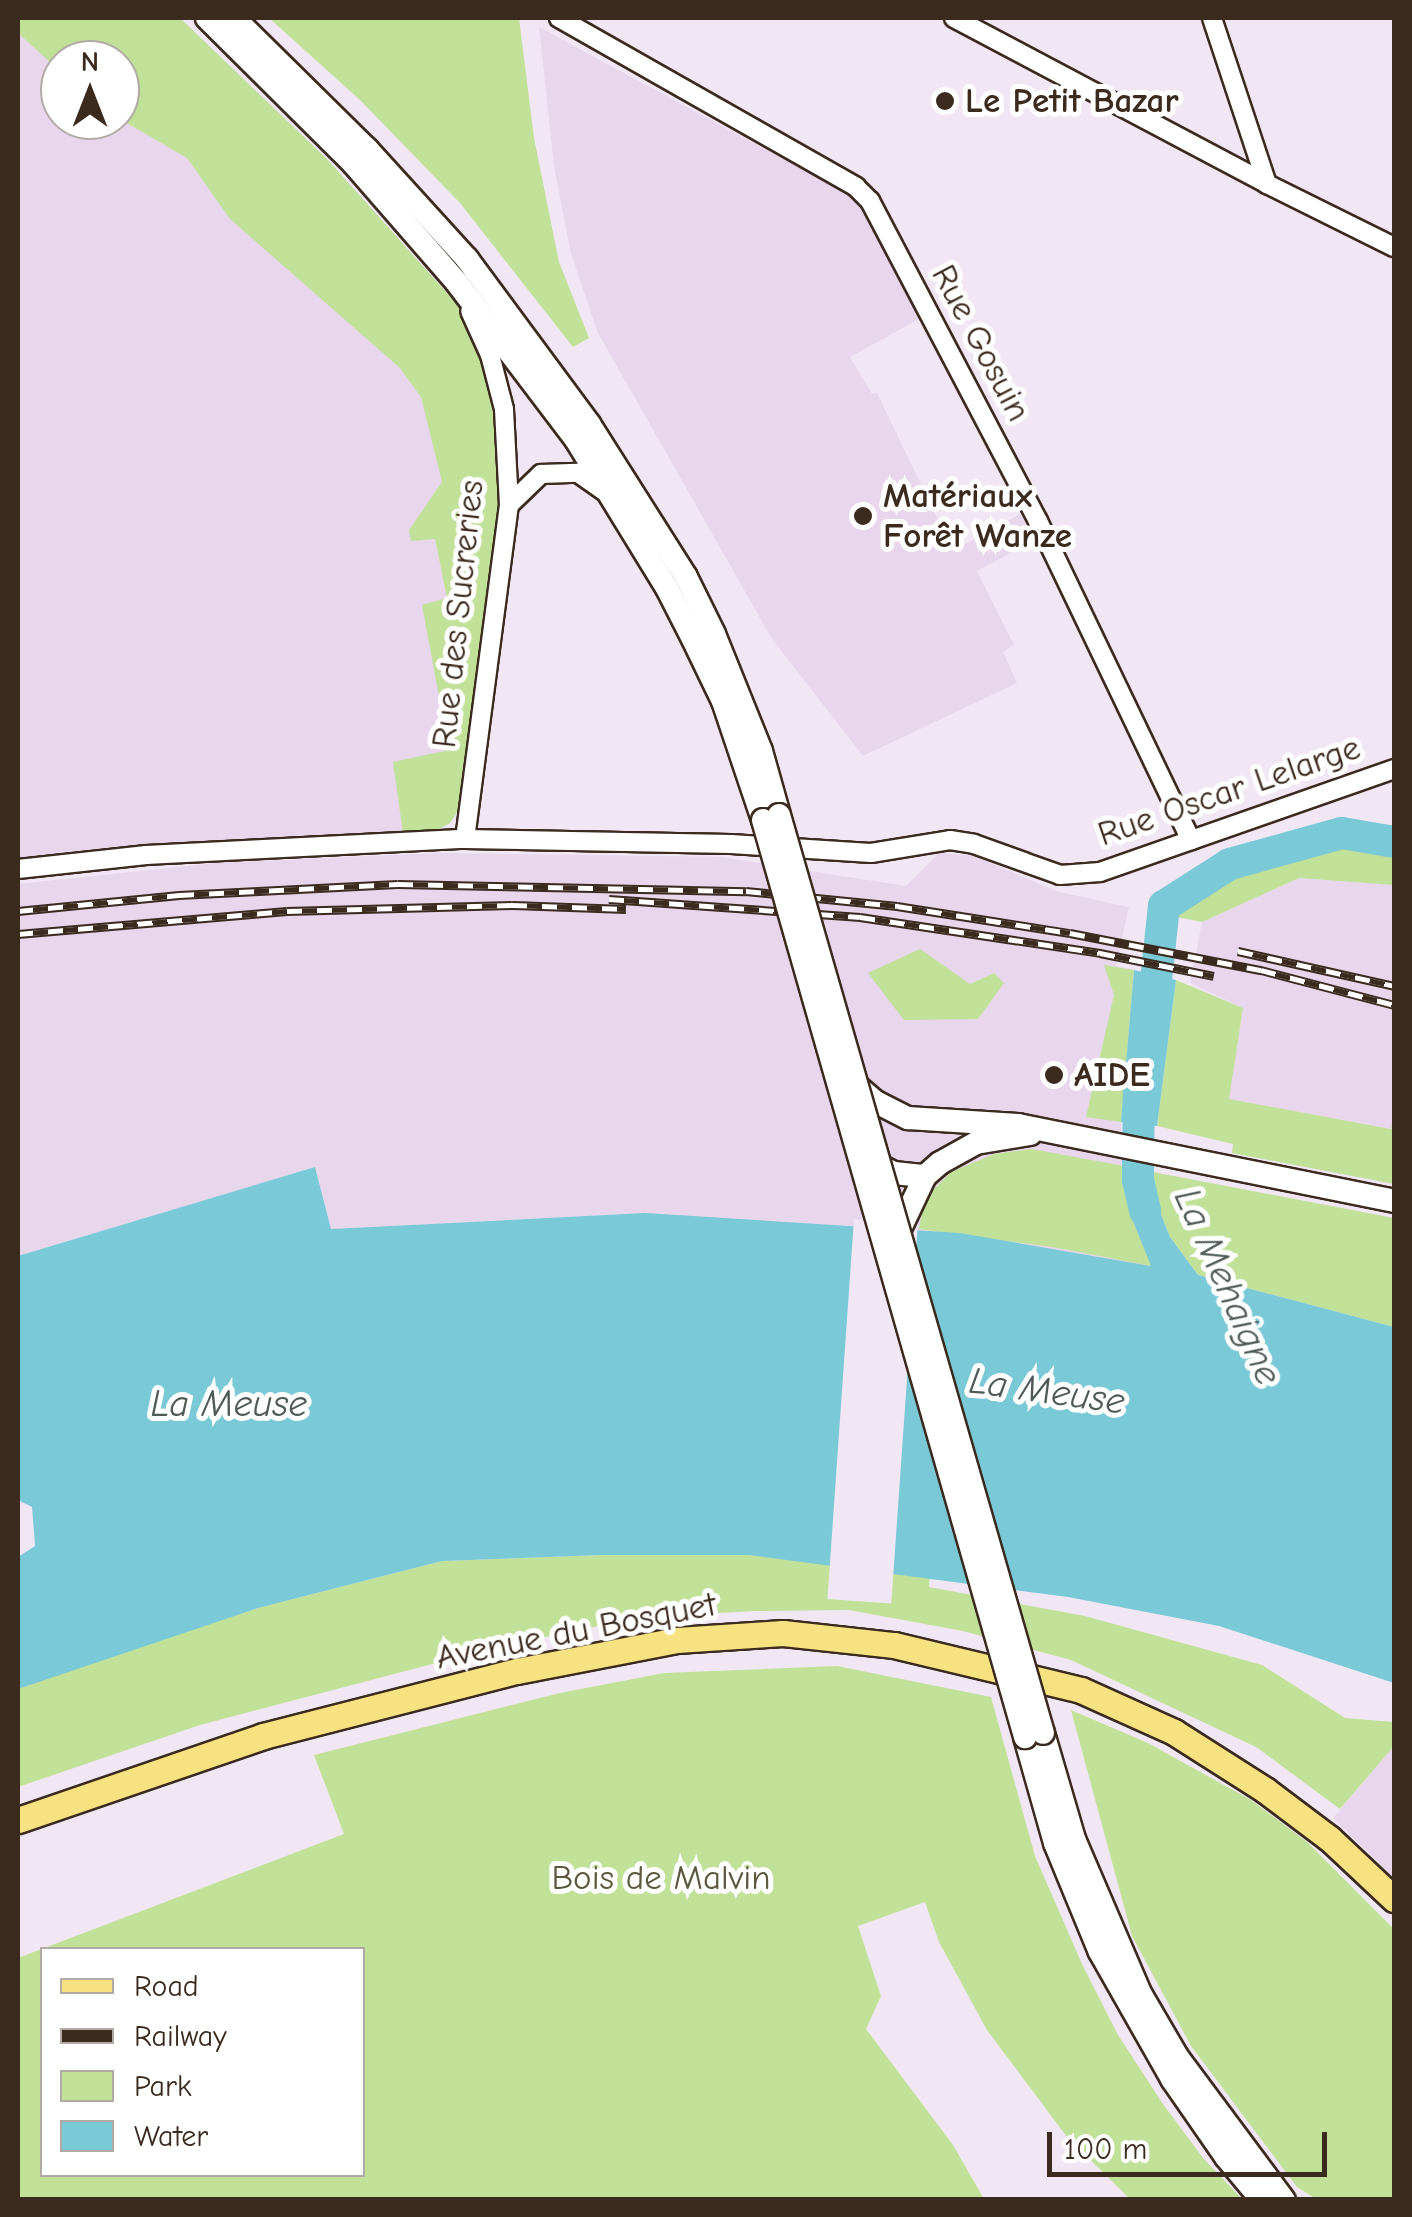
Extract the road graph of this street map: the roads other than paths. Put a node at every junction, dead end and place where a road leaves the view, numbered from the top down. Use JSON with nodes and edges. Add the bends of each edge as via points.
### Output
{"nodes":[{"id":1,"x":207,"y":18,"type":"edge"},
{"id":2,"x":234,"y":18,"type":"edge"},
{"id":3,"x":559,"y":18,"type":"edge"},
{"id":4,"x":954,"y":18,"type":"edge"},
{"id":5,"x":1212,"y":18,"type":"edge"},
{"id":6,"x":1267,"y":184,"type":"junction"},
{"id":7,"x":1394,"y":247,"type":"edge"},
{"id":8,"x":458,"y":284,"type":"junction"},
{"id":9,"x":613,"y":498,"type":"junction"},
{"id":10,"x":509,"y":505,"type":"junction"},
{"id":11,"x":1394,"y":769,"type":"edge"},
{"id":12,"x":771,"y":817,"type":"junction"},
{"id":13,"x":465,"y":839,"type":"junction"},
{"id":14,"x":1191,"y":840,"type":"junction"},
{"id":15,"x":18,"y":869,"type":"edge"},
{"id":16,"x":858,"y":1086,"type":"junction"},
{"id":17,"x":1044,"y":1132,"type":"junction"},
{"id":18,"x":857,"y":1153,"type":"junction"},
{"id":19,"x":881,"y":1167,"type":"junction"},
{"id":20,"x":925,"y":1176,"type":"junction"},
{"id":21,"x":1392,"y":1200,"type":"edge"},
{"id":22,"x":899,"y":1231,"type":"junction"},
{"id":23,"x":1034,"y":1735,"type":"junction"},
{"id":24,"x":18,"y":1820,"type":"edge"},
{"id":25,"x":1394,"y":1899,"type":"edge"},
{"id":26,"x":1262,"y":2200,"type":"edge"},
{"id":27,"x":1284,"y":2200,"type":"edge"}],
"edges":[{"from":1,"to":8,"type":"main road","via":[[353,163]]},
{"from":2,"to":12,"type":"main road","via":[[467,259],[590,424],[714,634],[761,751]]},
{"from":3,"to":14,"type":"street","name":"Rue Gosuin","via":[[870,201],[1038,522]]},
{"from":4,"to":6,"type":"street"},
{"from":5,"to":6,"type":"street"},
{"from":6,"to":7,"type":"street"},
{"from":8,"to":9,"type":"main road"},
{"from":8,"to":10,"type":"street","name":"Rue des Sucreries","via":[[490,355],[504,409]]},
{"from":9,"to":10,"type":"street","via":[[586,477],[564,472],[541,474]]},
{"from":9,"to":12,"type":"main road","via":[[723,701]]},
{"from":10,"to":13,"type":"street","name":"Rue des Sucreries"},
{"from":11,"to":14,"type":"street","name":"Rue Oscar Lelarge"},
{"from":12,"to":16,"type":"main road","bridge":true},
{"from":12,"to":18,"type":"main road","bridge":true},
{"from":13,"to":14,"type":"street","name":"Rue Oscar Lelarge","via":[[871,853],[950,840],[1060,875],[1100,872]]},
{"from":13,"to":15,"type":"street","via":[[146,855]]},
{"from":16,"to":17,"type":"main road","via":[[908,1118]]},
{"from":16,"to":19,"type":"main road","bridge":true},
{"from":17,"to":20,"type":"main road","via":[[976,1143]]},
{"from":17,"to":21,"type":"main road"},
{"from":18,"to":19,"type":"main road","bridge":true},
{"from":18,"to":23,"type":"main road","bridge":true},
{"from":19,"to":20,"type":"main road"},
{"from":19,"to":22,"type":"main road","bridge":true},
{"from":20,"to":22,"type":"main road"},
{"from":22,"to":23,"type":"main road","bridge":true},
{"from":23,"to":26,"type":"main road","via":[[1056,1843],[1100,1952],[1172,2079]]},
{"from":23,"to":27,"type":"main road","via":[[1140,1993],[1209,2102]]},
{"from":24,"to":25,"type":"main road","name":"Avenue du Bosquet","via":[[263,1736],[517,1671],[678,1640],[783,1633],[894,1645],[1081,1690],[1174,1732],[1265,1790],[1330,1838]]}]}
